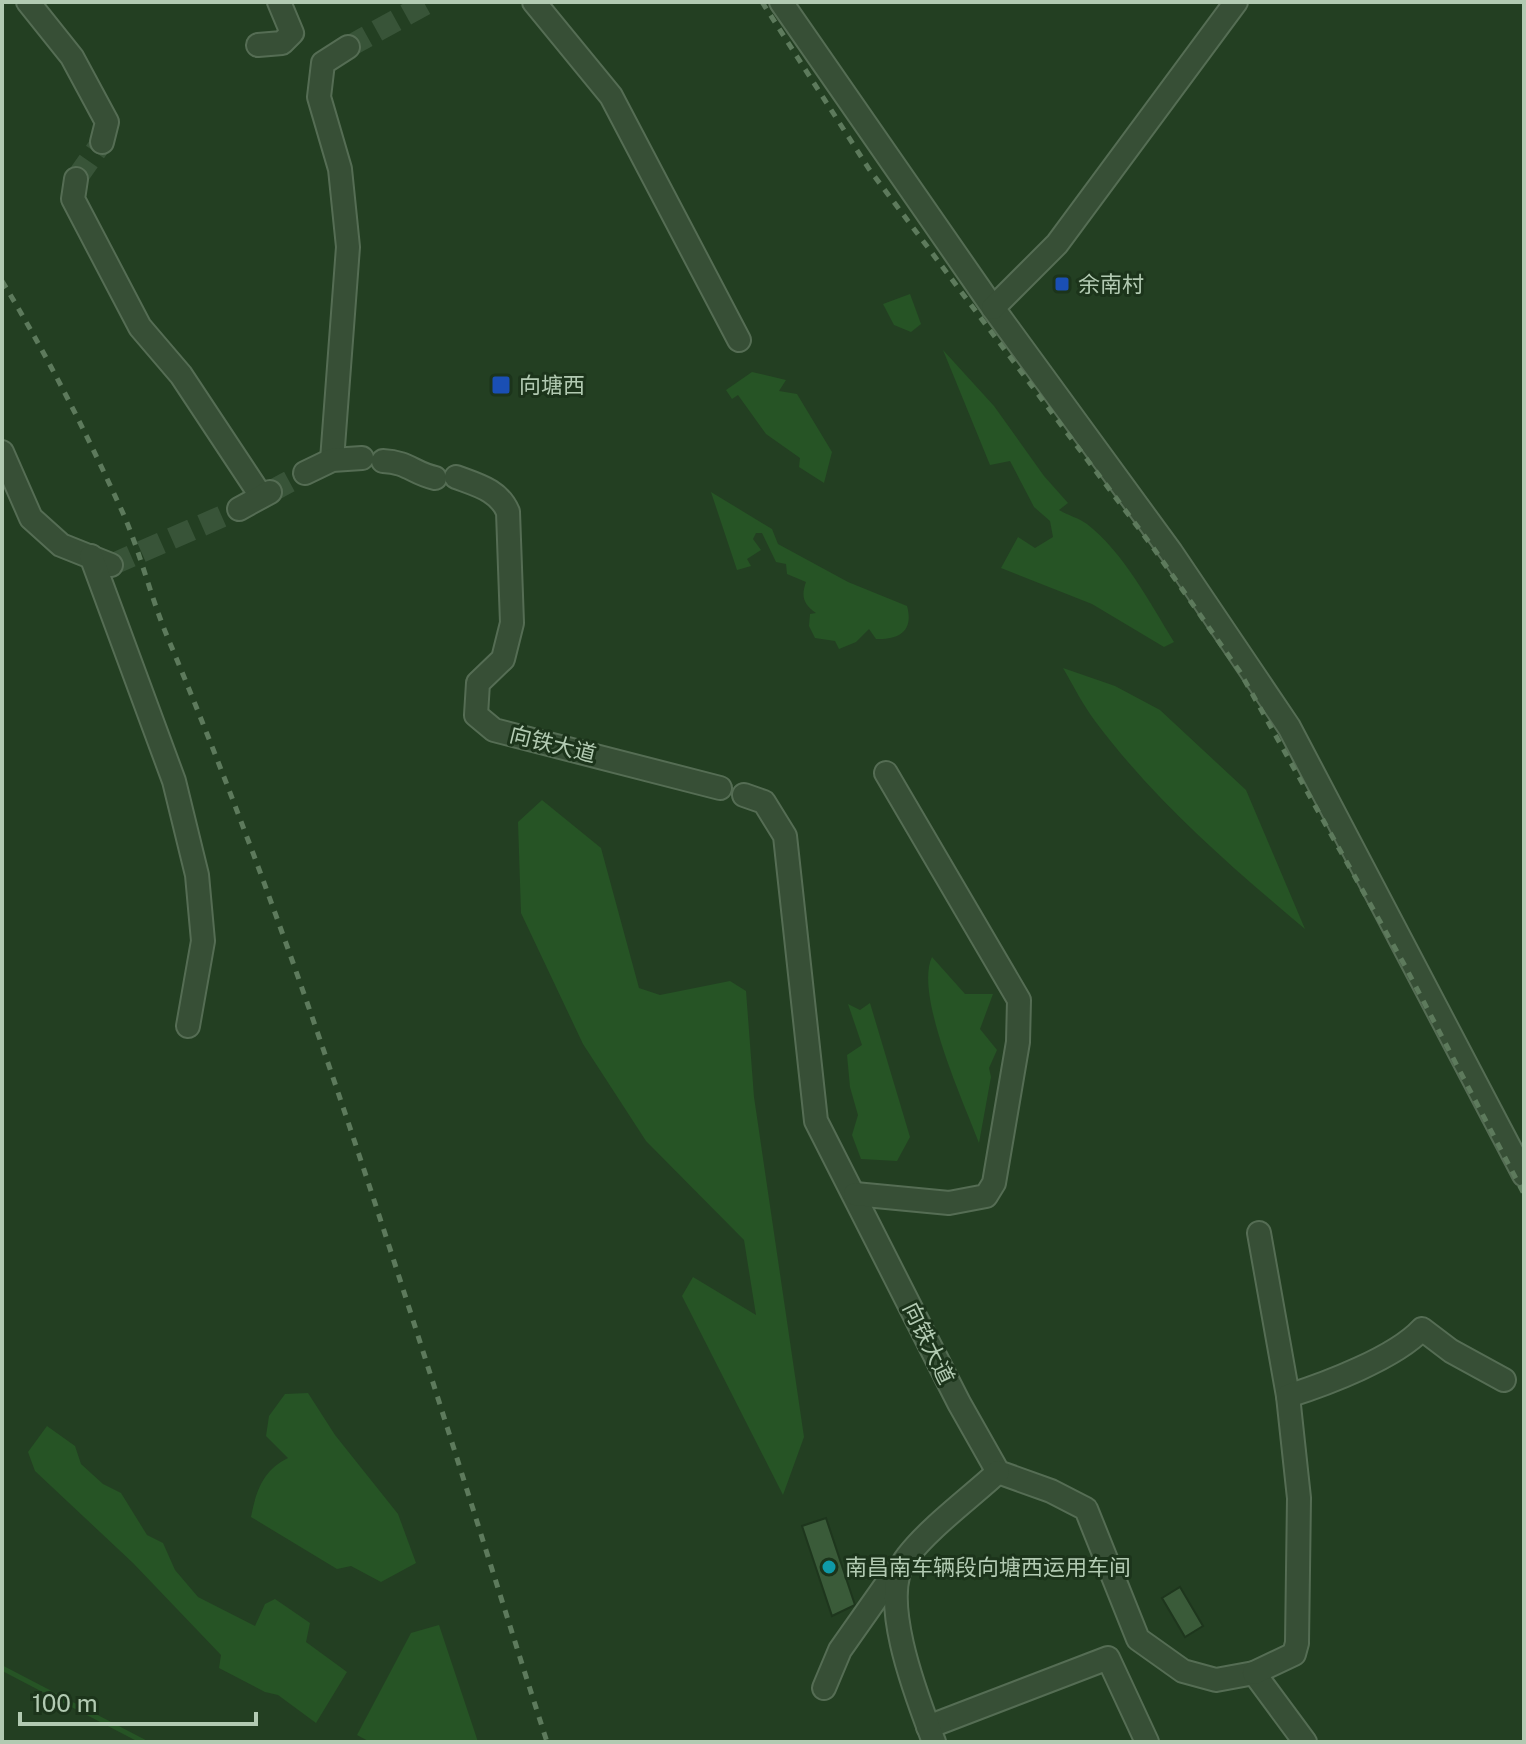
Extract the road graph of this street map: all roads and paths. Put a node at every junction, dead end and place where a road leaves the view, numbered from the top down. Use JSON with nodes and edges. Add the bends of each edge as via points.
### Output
{"nodes":[{"id":1,"x":28,"y":2,"type":"edge"},
{"id":2,"x":279,"y":2,"type":"edge"},
{"id":3,"x":534,"y":2,"type":"edge"},
{"id":4,"x":781,"y":2,"type":"edge"},
{"id":5,"x":1236,"y":2,"type":"edge"},
{"id":6,"x":258,"y":45,"type":"dead end"},
{"id":7,"x":348,"y":47,"type":"tunnel mouth"},
{"id":8,"x":102,"y":142,"type":"tunnel mouth"},
{"id":9,"x":76,"y":179,"type":"tunnel mouth"},
{"id":10,"x":993,"y":308,"type":"junction"},
{"id":11,"x":739,"y":340,"type":"dead end"},
{"id":12,"x":3,"y":459,"type":"edge"},
{"id":13,"x":332,"y":460,"type":"junction"},
{"id":14,"x":305,"y":473,"type":"tunnel mouth"},
{"id":15,"x":239,"y":509,"type":"tunnel mouth"},
{"id":16,"x":886,"y":773,"type":"dead end"},
{"id":17,"x":720,"y":788,"type":"dead end"},
{"id":18,"x":744,"y":795,"type":"dead end"},
{"id":19,"x":188,"y":1026,"type":"dead end"},
{"id":20,"x":1524,"y":1175,"type":"edge"},
{"id":21,"x":855,"y":1194,"type":"junction"},
{"id":22,"x":1259,"y":1233,"type":"dead end"},
{"id":23,"x":1504,"y":1380,"type":"dead end"},
{"id":24,"x":1288,"y":1396,"type":"junction"},
{"id":25,"x":998,"y":1472,"type":"junction"},
{"id":26,"x":905,"y":1558,"type":"junction"},
{"id":27,"x":1254,"y":1673,"type":"junction"},
{"id":28,"x":824,"y":1688,"type":"dead end"},
{"id":29,"x":931,"y":1735,"type":"edge"},
{"id":30,"x":1147,"y":1742,"type":"edge"},
{"id":31,"x":1305,"y":1742,"type":"edge"}],
"edges":[{"from":1,"to":8,"type":"street","via":[[72,57],[107,122]]},
{"from":2,"to":6,"type":"street","via":[[292,33],[282,43]]},
{"from":3,"to":11,"type":"street","via":[[611,96]]},
{"from":4,"to":10,"type":"street"},
{"from":5,"to":10,"type":"street","via":[[1057,244]]},
{"from":7,"to":13,"type":"street","via":[[323,63],[319,97],[340,169],[348,247]]},
{"from":9,"to":15,"type":"street","via":[[73,199],[140,327],[266,494]]},
{"from":10,"to":20,"type":"street","via":[[1171,552],[1289,727]]},
{"from":12,"to":19,"type":"street","via":[[31,518],[61,545],[101,560],[174,781],[197,875],[203,941]]},
{"from":13,"to":14,"type":"street","name":"向铁大道"},
{"from":13,"to":17,"type":"street","name":"向铁大道","via":[[408,464],[421,475],[486,488],[504,501],[512,623],[503,659],[478,683],[476,715],[494,730]]},
{"from":16,"to":21,"type":"street","via":[[1019,1000],[1018,1042],[994,1183],[986,1196],[949,1203]]},
{"from":18,"to":21,"type":"street","name":"向铁大道","via":[[764,802],[785,836],[816,1121]]},
{"from":21,"to":25,"type":"street","name":"向铁大道"},
{"from":22,"to":24,"type":"street"},
{"from":23,"to":24,"type":"street","via":[[1422,1329],[1398,1347]]},
{"from":24,"to":27,"type":"street","via":[[1299,1498],[1297,1643],[1294,1654]]},
{"from":25,"to":26,"type":"street"},
{"from":25,"to":27,"type":"street","via":[[1086,1509],[1138,1639],[1159,1657],[1183,1671],[1216,1680]]},
{"from":26,"to":28,"type":"street","via":[[840,1650]]},
{"from":26,"to":29,"type":"street","via":[[896,1589],[897,1620]]},
{"from":27,"to":31,"type":"street"},
{"from":29,"to":30,"type":"street","via":[[1108,1658]]}]}
